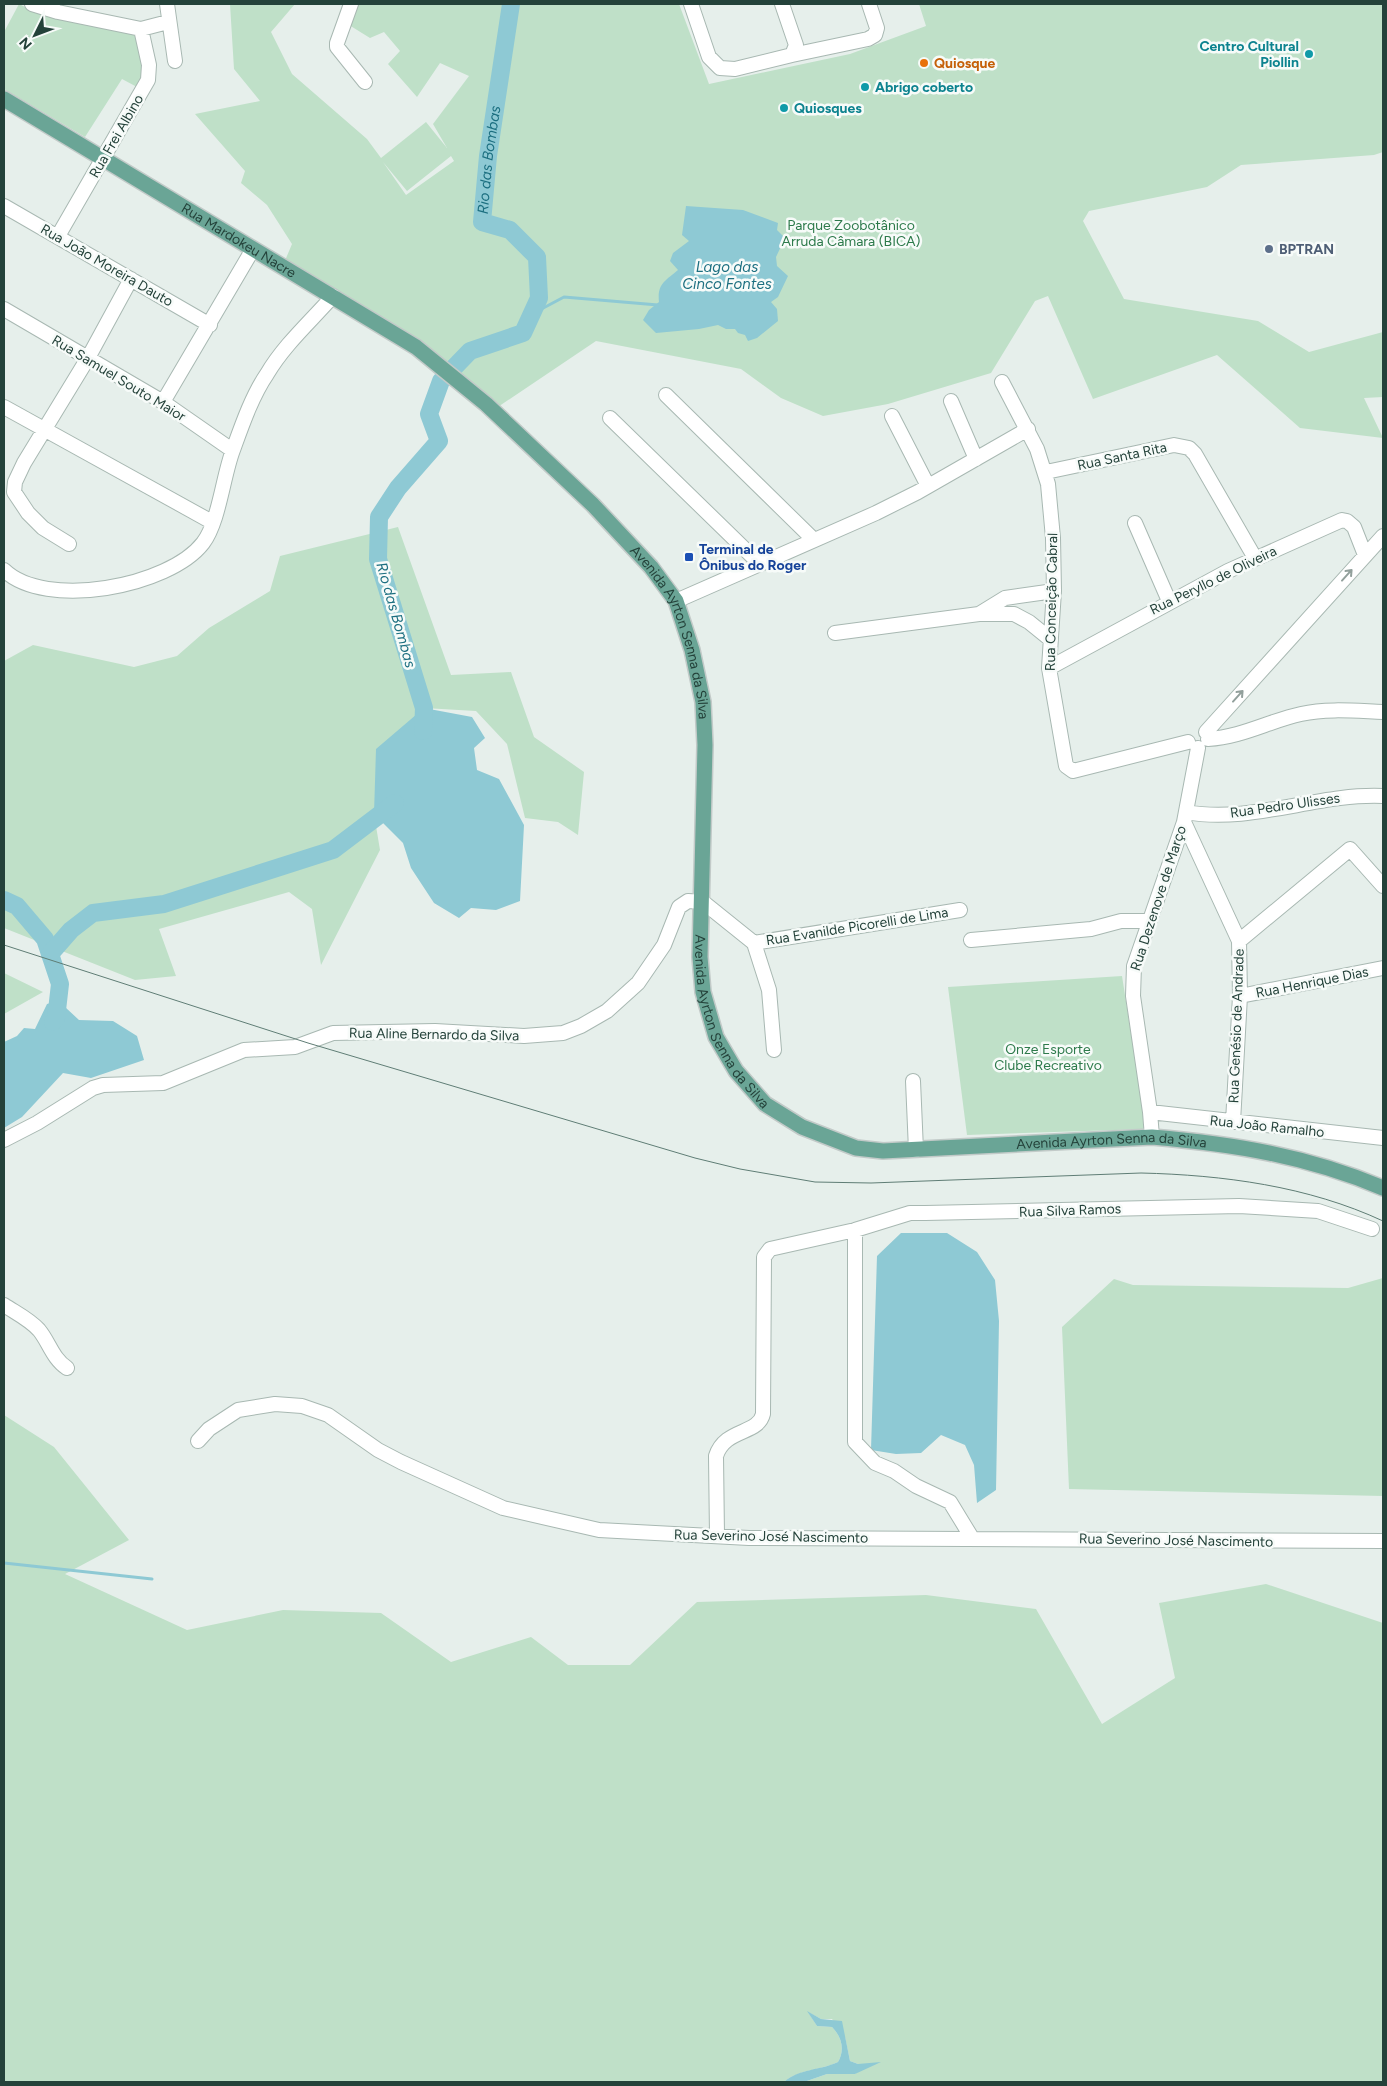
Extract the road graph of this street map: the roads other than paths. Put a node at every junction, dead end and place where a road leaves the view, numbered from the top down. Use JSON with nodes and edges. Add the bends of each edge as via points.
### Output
{"nodes":[{"id":1,"x":32,"y":4,"type":"edge"},
{"id":2,"x":167,"y":4,"type":"edge"},
{"id":3,"x":351,"y":4,"type":"edge"},
{"id":4,"x":691,"y":4,"type":"edge"},
{"id":5,"x":782,"y":4,"type":"edge"},
{"id":6,"x":869,"y":4,"type":"edge"},
{"id":7,"x":168,"y":22,"type":"junction"},
{"id":8,"x":141,"y":28,"type":"junction"},
{"id":9,"x":792,"y":55,"type":"junction"},
{"id":10,"x":174,"y":61,"type":"dead end"},
{"id":11,"x":364,"y":82,"type":"dead end"},
{"id":12,"x":4,"y":99,"type":"edge"},
{"id":13,"x":103,"y":157,"type":"junction"},
{"id":14,"x":4,"y":206,"type":"edge"},
{"id":15,"x":58,"y":236,"type":"junction"},
{"id":16,"x":253,"y":249,"type":"junction"},
{"id":17,"x":131,"y":279,"type":"junction"},
{"id":18,"x":333,"y":296,"type":"junction"},
{"id":19,"x":4,"y":309,"type":"edge"},
{"id":20,"x":210,"y":325,"type":"junction"},
{"id":21,"x":88,"y":358,"type":"junction"},
{"id":22,"x":1002,"y":382,"type":"dead end"},
{"id":23,"x":469,"y":390,"type":"joint"},
{"id":24,"x":666,"y":395,"type":"dead end"},
{"id":25,"x":951,"y":401,"type":"dead end"},
{"id":26,"x":163,"y":402,"type":"junction"},
{"id":27,"x":4,"y":407,"type":"edge"},
{"id":28,"x":892,"y":416,"type":"dead end"},
{"id":29,"x":610,"y":418,"type":"dead end"},
{"id":30,"x":1028,"y":429,"type":"junction"},
{"id":31,"x":44,"y":431,"type":"junction"},
{"id":32,"x":232,"y":450,"type":"junction"},
{"id":33,"x":976,"y":459,"type":"junction"},
{"id":34,"x":1046,"y":472,"type":"junction"},
{"id":35,"x":928,"y":486,"type":"junction"},
{"id":36,"x":212,"y":522,"type":"junction"},
{"id":37,"x":1135,"y":523,"type":"dead end"},
{"id":38,"x":1383,"y":536,"type":"edge"},
{"id":39,"x":814,"y":540,"type":"junction"},
{"id":40,"x":69,"y":544,"type":"dead end"},
{"id":41,"x":1365,"y":555,"type":"junction"},
{"id":42,"x":1255,"y":558,"type":"junction"},
{"id":43,"x":759,"y":563,"type":"junction"},
{"id":44,"x":4,"y":570,"type":"edge"},
{"id":45,"x":1054,"y":591,"type":"junction"},
{"id":46,"x":676,"y":601,"type":"junction"},
{"id":47,"x":1170,"y":601,"type":"junction"},
{"id":48,"x":978,"y":614,"type":"junction"},
{"id":49,"x":835,"y":633,"type":"dead end"},
{"id":50,"x":1050,"y":639,"type":"junction"},
{"id":51,"x":1049,"y":668,"type":"junction"},
{"id":52,"x":1383,"y":712,"type":"edge"},
{"id":53,"x":1200,"y":741,"type":"junction"},
{"id":54,"x":1383,"y":796,"type":"edge"},
{"id":55,"x":1185,"y":817,"type":"junction"},
{"id":56,"x":1383,"y":886,"type":"edge"},
{"id":57,"x":703,"y":902,"type":"junction"},
{"id":58,"x":960,"y":910,"type":"dead end"},
{"id":59,"x":1148,"y":921,"type":"junction"},
{"id":60,"x":971,"y":940,"type":"dead end"},
{"id":61,"x":1239,"y":941,"type":"junction"},
{"id":62,"x":754,"y":943,"type":"junction"},
{"id":63,"x":1383,"y":968,"type":"edge"},
{"id":64,"x":1240,"y":996,"type":"junction"},
{"id":65,"x":774,"y":1050,"type":"dead end"},
{"id":66,"x":913,"y":1081,"type":"dead end"},
{"id":67,"x":1150,"y":1112,"type":"junction"},
{"id":68,"x":1233,"y":1122,"type":"junction"},
{"id":69,"x":1152,"y":1138,"type":"junction"},
{"id":70,"x":1383,"y":1138,"type":"edge"},
{"id":71,"x":4,"y":1140,"type":"edge"},
{"id":72,"x":916,"y":1150,"type":"junction"},
{"id":73,"x":1383,"y":1188,"type":"edge"},
{"id":74,"x":1372,"y":1229,"type":"dead end"},
{"id":75,"x":856,"y":1230,"type":"junction"},
{"id":76,"x":4,"y":1305,"type":"edge"},
{"id":77,"x":66,"y":1368,"type":"dead end"},
{"id":78,"x":198,"y":1441,"type":"dead end"},
{"id":79,"x":716,"y":1535,"type":"junction"},
{"id":80,"x":972,"y":1538,"type":"junction"},
{"id":81,"x":1383,"y":1542,"type":"edge"}],
"edges":[{"from":1,"to":8,"type":"street"},
{"from":2,"to":7,"type":"street"},
{"from":3,"to":11,"type":"street","via":[[337,48]]},
{"from":4,"to":9,"type":"street","via":[[709,57],[720,68],[735,69]]},
{"from":5,"to":9,"type":"street","via":[[795,39]]},
{"from":6,"to":9,"type":"street","via":[[877,28],[875,35]]},
{"from":7,"to":8,"type":"street"},
{"from":7,"to":10,"type":"street"},
{"from":8,"to":13,"type":"street","name":"Rua Frei Albino","via":[[149,65],[148,80]]},
{"from":12,"to":13,"type":"main road","name":"Rua Mardokeu Nacre"},
{"from":13,"to":15,"type":"street","name":"Rua Frei Albino"},
{"from":13,"to":16,"type":"main road","name":"Rua Mardokeu Nacre"},
{"from":14,"to":15,"type":"street","name":"Rua João Moreira Dauto"},
{"from":15,"to":17,"type":"street","name":"Rua João Moreira Dauto"},
{"from":16,"to":18,"type":"main road","name":"Rua Mardokeu Nacre"},
{"from":16,"to":20,"type":"street"},
{"from":17,"to":20,"type":"street","name":"Rua João Moreira Dauto"},
{"from":17,"to":21,"type":"street"},
{"from":18,"to":23,"type":"main road","name":"Rua Mardokeu Nacre","via":[[416,347]]},
{"from":18,"to":32,"type":"street","via":[[267,372]]},
{"from":19,"to":21,"type":"street","name":"Rua Samuel Souto Maior"},
{"from":20,"to":26,"type":"street"},
{"from":21,"to":26,"type":"street","name":"Rua Samuel Souto Maior"},
{"from":21,"to":31,"type":"street"},
{"from":22,"to":30,"type":"street","name":"Rua Conceição Cabral"},
{"from":23,"to":46,"type":"main road","name":"Avenida Ayrton Senna da Silva","via":[[593,505],[651,567]]},
{"from":24,"to":39,"type":"street"},
{"from":25,"to":33,"type":"street"},
{"from":26,"to":32,"type":"street","name":"Rua Samuel Souto Maior"},
{"from":27,"to":31,"type":"street"},
{"from":28,"to":35,"type":"street"},
{"from":29,"to":43,"type":"street"},
{"from":30,"to":33,"type":"street"},
{"from":30,"to":34,"type":"street","name":"Rua Conceição Cabral"},
{"from":31,"to":36,"type":"street"},
{"from":31,"to":40,"type":"street","via":[[19,472],[14,492],[18,502],[33,518]]},
{"from":32,"to":36,"type":"street"},
{"from":33,"to":35,"type":"street"},
{"from":34,"to":42,"type":"street","name":"Rua Santa Rita","via":[[1174,445],[1189,448]]},
{"from":34,"to":45,"type":"street","name":"Rua Conceição Cabral","via":[[1053,538]]},
{"from":35,"to":39,"type":"street"},
{"from":36,"to":44,"type":"street","via":[[195,551],[149,577],[91,590],[63,591],[31,586]]},
{"from":37,"to":47,"type":"street"},
{"from":38,"to":41,"type":"street"},
{"from":39,"to":43,"type":"street"},
{"from":41,"to":42,"type":"street","name":"Rua Peryllo de Oliveira","via":[[1354,527],[1347,520],[1342,520]]},
{"from":53,"to":41,"type":"street","one_way":true},
{"from":42,"to":47,"type":"street","name":"Rua Peryllo de Oliveira"},
{"from":43,"to":46,"type":"street"},
{"from":45,"to":48,"type":"street","via":[[1005,598]]},
{"from":45,"to":50,"type":"street","name":"Rua Conceição Cabral"},
{"from":46,"to":57,"type":"main road","name":"Avenida Ayrton Senna da Silva","via":[[692,650],[703,702]]},
{"from":47,"to":51,"type":"street","name":"Rua Peryllo de Oliveira"},
{"from":48,"to":49,"type":"street"},
{"from":48,"to":50,"type":"street","via":[[1014,614],[1030,622]]},
{"from":50,"to":51,"type":"street","name":"Rua Conceição Cabral"},
{"from":51,"to":53,"type":"street","name":"Rua Conceição Cabral","via":[[1069,770]]},
{"from":52,"to":53,"type":"street","via":[[1313,712],[1241,734]]},
{"from":53,"to":55,"type":"street","name":"Rua Dezenove de Março"},
{"from":54,"to":55,"type":"street","name":"Rua Pedro Ulisses","via":[[1344,796]]},
{"from":55,"to":59,"type":"street","name":"Rua Dezenove de Março"},
{"from":55,"to":61,"type":"street","name":"Rua Genésio de Andrade"},
{"from":56,"to":61,"type":"street","via":[[1350,850]]},
{"from":57,"to":62,"type":"street"},
{"from":57,"to":71,"type":"street","name":"Rua Aline Bernardo da Silva","via":[[688,901],[679,907],[653,963],[622,999],[581,1026],[563,1033],[524,1036],[435,1031],[346,1032],[333,1033],[295,1047],[244,1050],[163,1082],[93,1088]]},
{"from":57,"to":72,"type":"main road","name":"Avenida Ayrton Senna da Silva","via":[[700,957],[703,992],[716,1037],[736,1072],[765,1104],[802,1127],[856,1148]]},
{"from":58,"to":62,"type":"street","name":"Rua Evanilde Picorelli de Lima"},
{"from":59,"to":60,"type":"street","via":[[1121,920],[1091,929]]},
{"from":59,"to":67,"type":"street","name":"Rua Dezenove de Março","via":[[1136,955],[1132,980]]},
{"from":61,"to":64,"type":"street","name":"Rua Genésio de Andrade"},
{"from":62,"to":65,"type":"street","via":[[769,990]]},
{"from":63,"to":64,"type":"street","name":"Rua Henrique Dias"},
{"from":64,"to":68,"type":"street","name":"Rua Genésio de Andrade"},
{"from":66,"to":72,"type":"street"},
{"from":67,"to":68,"type":"street","name":"Rua João Ramalho"},
{"from":67,"to":69,"type":"street","name":"Rua Dezenove de Março"},
{"from":68,"to":70,"type":"street","name":"Rua João Ramalho"},
{"from":69,"to":72,"type":"main road","name":"Avenida Ayrton Senna da Silva"},
{"from":69,"to":73,"type":"main road","name":"Avenida Ayrton Senna da Silva","via":[[1240,1146],[1301,1160]]},
{"from":74,"to":75,"type":"street","name":"Rua Silva Ramos","via":[[1318,1211],[1239,1206],[910,1213]]},
{"from":75,"to":79,"type":"street","name":"Rua Silva Ramos","via":[[770,1249],[764,1257],[762,1420],[726,1439],[719,1448],[716,1456]]},
{"from":75,"to":80,"type":"street","via":[[855,1442],[875,1463],[950,1502]]},
{"from":76,"to":77,"type":"street","via":[[40,1331]]},
{"from":78,"to":79,"type":"street","name":"Rua Severino José Nascimento","via":[[209,1429],[238,1410],[275,1404],[302,1406],[328,1415],[401,1462],[503,1508],[599,1530]]},
{"from":79,"to":80,"type":"street","name":"Rua Severino José Nascimento"},
{"from":80,"to":81,"type":"street","name":"Rua Severino José Nascimento"}]}
